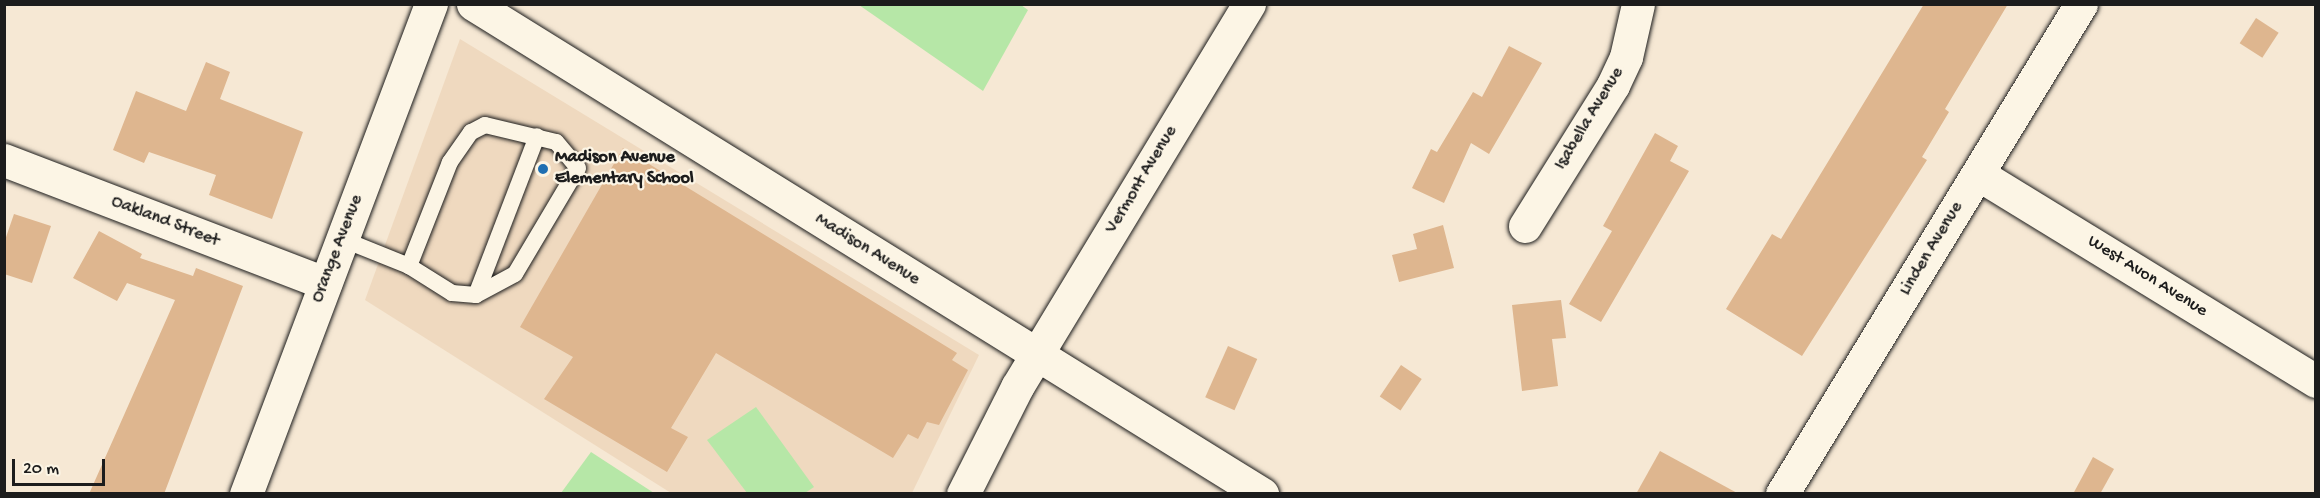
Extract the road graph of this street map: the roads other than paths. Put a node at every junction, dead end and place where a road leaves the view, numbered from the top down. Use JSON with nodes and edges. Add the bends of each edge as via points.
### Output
{"nodes":[{"id":1,"x":431,"y":4,"type":"edge"},
{"id":2,"x":473,"y":4,"type":"edge"},
{"id":3,"x":1249,"y":4,"type":"edge"},
{"id":4,"x":1638,"y":4,"type":"edge"},
{"id":5,"x":2082,"y":4,"type":"edge"},
{"id":6,"x":537,"y":136,"type":"junction"},
{"id":7,"x":4,"y":160,"type":"edge"},
{"id":8,"x":1978,"y":174,"type":"junction"},
{"id":9,"x":1526,"y":226,"type":"dead end"},
{"id":10,"x":342,"y":239,"type":"junction"},
{"id":11,"x":409,"y":266,"type":"junction"},
{"id":12,"x":325,"y":284,"type":"junction"},
{"id":13,"x":476,"y":295,"type":"junction"},
{"id":14,"x":1035,"y":355,"type":"junction"},
{"id":15,"x":2316,"y":381,"type":"edge"},
{"id":16,"x":1791,"y":490,"type":"edge"},
{"id":17,"x":246,"y":494,"type":"edge"},
{"id":18,"x":963,"y":494,"type":"edge"},
{"id":19,"x":1262,"y":494,"type":"edge"}],
"edges":[{"from":1,"to":10,"type":"street","name":"Orange Avenue"},
{"from":2,"to":14,"type":"street","name":"Madison Avenue"},
{"from":3,"to":14,"type":"street","name":"Vermont Avenue"},
{"from":4,"to":9,"type":"street","name":"Isabella Avenue","via":[[1626,57],[1613,85]]},
{"from":5,"to":8,"type":"street","name":"Linden Avenue"},
{"from":6,"to":11,"type":"lane","via":[[485,125],[471,132],[450,162]]},
{"from":6,"to":13,"type":"lane"},
{"from":6,"to":13,"type":"lane","via":[[556,142],[578,168],[515,274]]},
{"from":7,"to":12,"type":"street","name":"Oakland Street"},
{"from":8,"to":15,"type":"street","name":"West Avon Avenue"},
{"from":8,"to":16,"type":"street","name":"Linden Avenue"},
{"from":10,"to":11,"type":"lane"},
{"from":10,"to":12,"type":"street","name":"Orange Avenue"},
{"from":11,"to":13,"type":"lane","via":[[452,293]]},
{"from":12,"to":17,"type":"street","name":"Orange Avenue"},
{"from":14,"to":18,"type":"street","name":"Vermont Avenue"},
{"from":14,"to":19,"type":"street","name":"Madison Avenue"}]}
